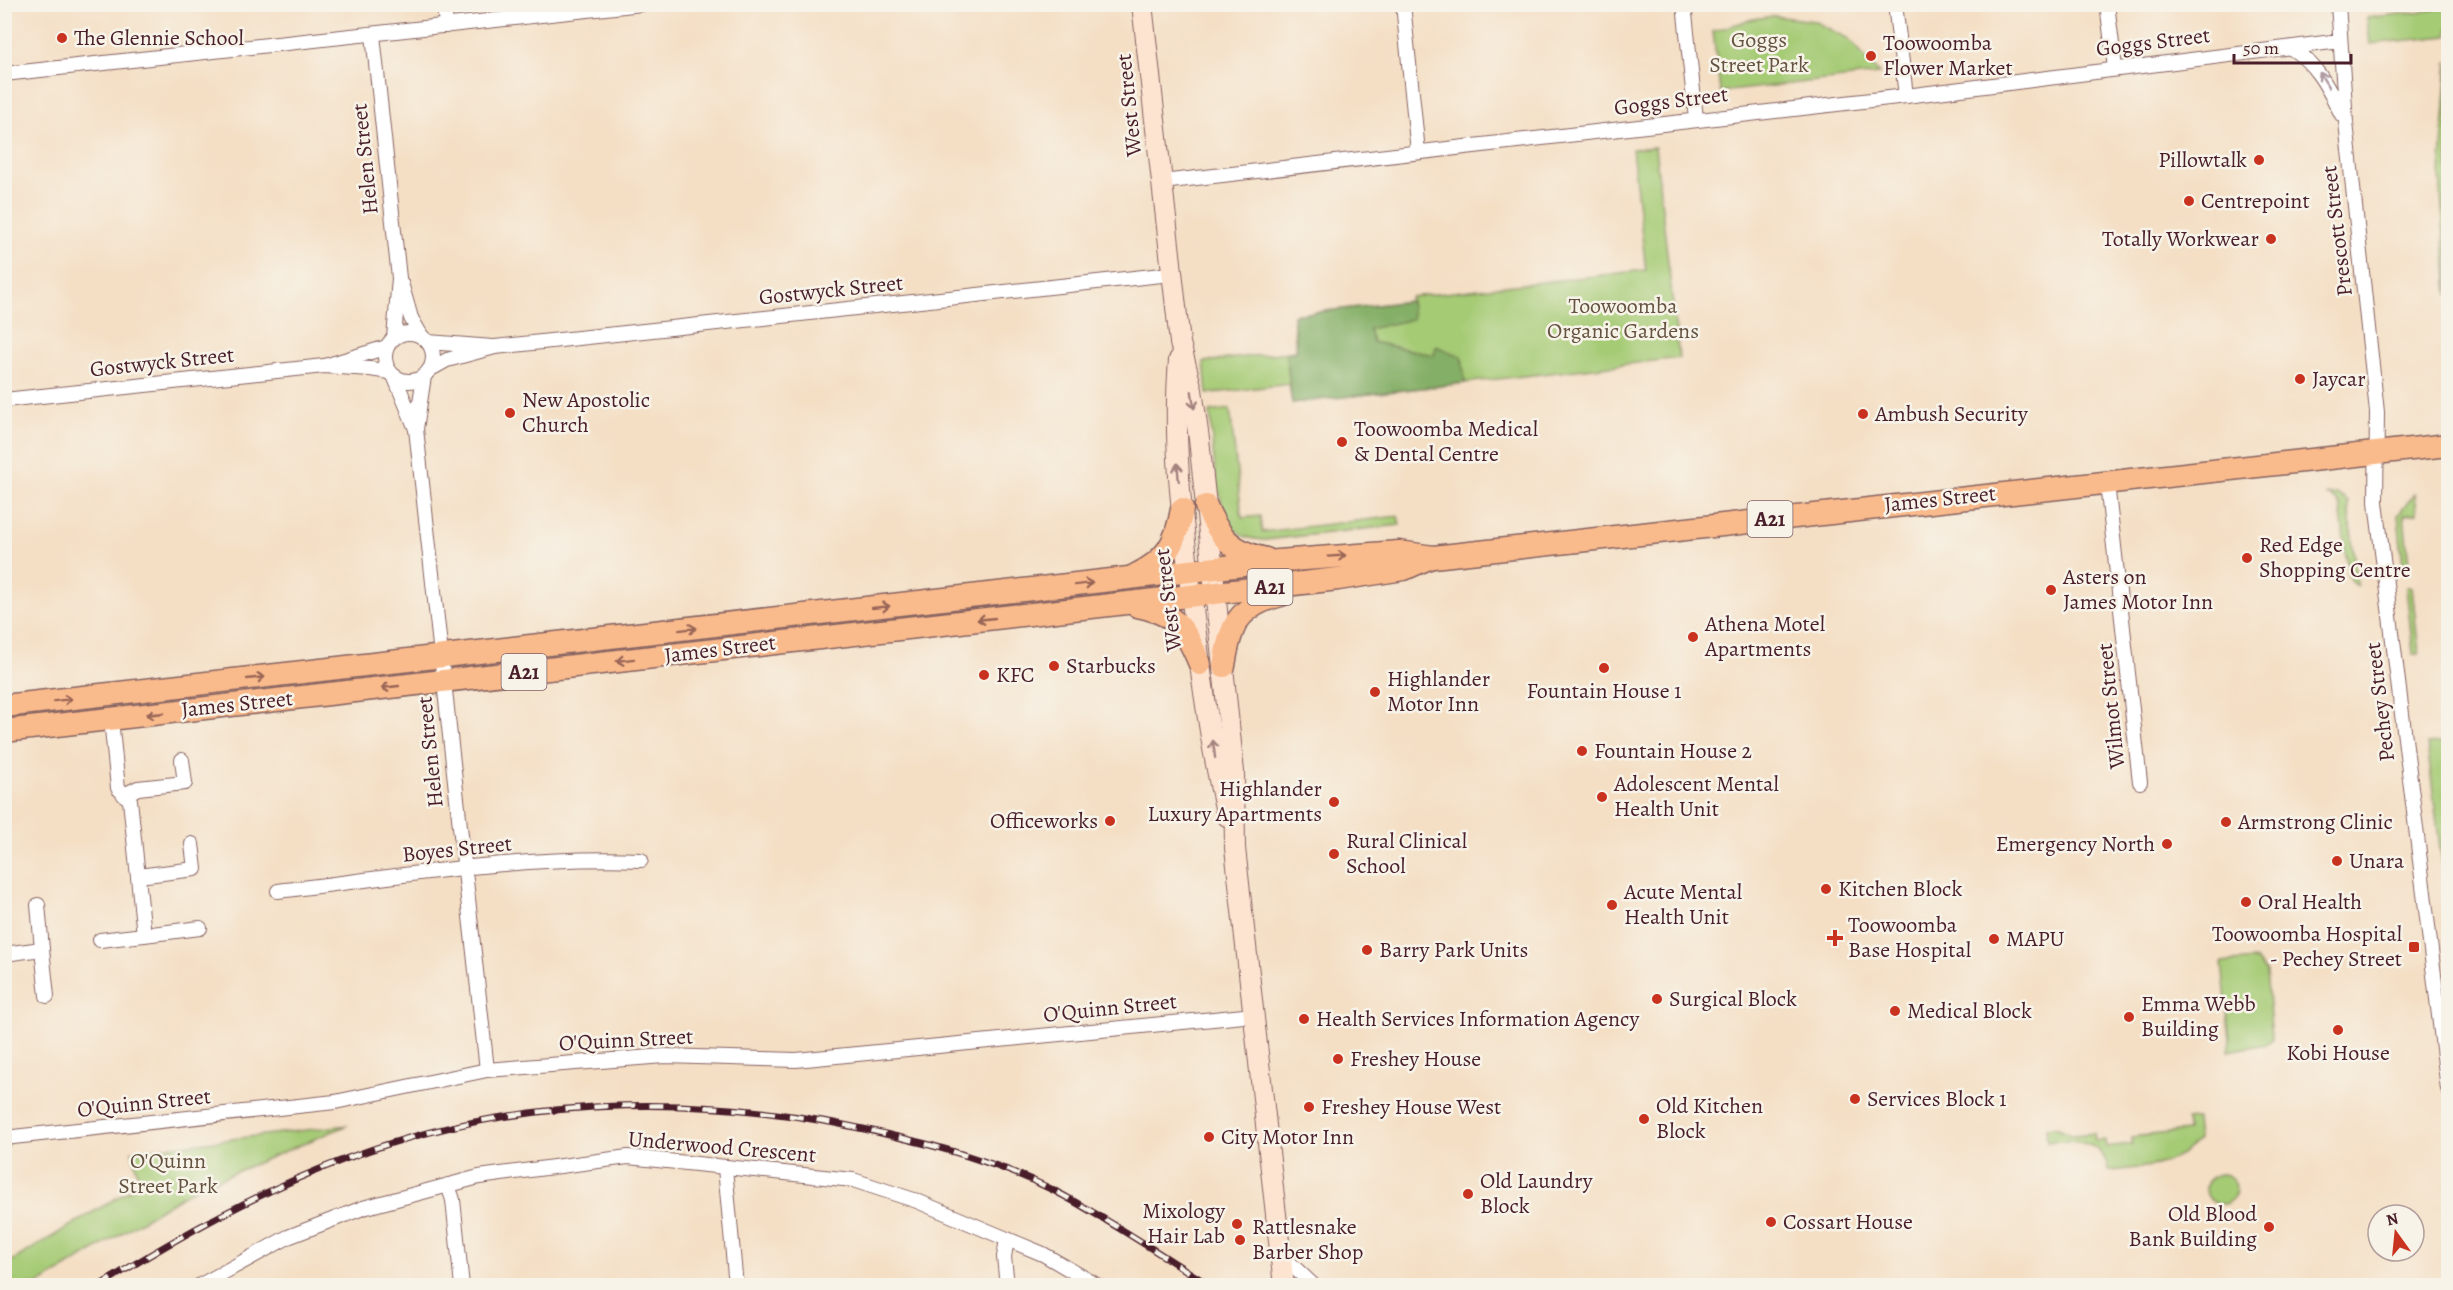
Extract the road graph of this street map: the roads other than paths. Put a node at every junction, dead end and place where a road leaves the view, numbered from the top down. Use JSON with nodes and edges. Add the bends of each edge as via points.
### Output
{"nodes":[{"id":1,"x":444,"y":4,"type":"edge"},
{"id":2,"x":642,"y":4,"type":"edge"},
{"id":3,"x":1142,"y":4,"type":"edge"},
{"id":4,"x":1403,"y":4,"type":"edge"},
{"id":5,"x":1684,"y":4,"type":"edge"},
{"id":6,"x":1895,"y":4,"type":"edge"},
{"id":7,"x":2107,"y":4,"type":"edge"},
{"id":8,"x":2338,"y":4,"type":"edge"},
{"id":9,"x":446,"y":26,"type":"junction"},
{"id":10,"x":373,"y":34,"type":"junction"},
{"id":11,"x":2340,"y":40,"type":"junction"},
{"id":12,"x":2291,"y":48,"type":"junction"},
{"id":13,"x":2115,"y":68,"type":"junction"},
{"id":14,"x":4,"y":74,"type":"edge"},
{"id":15,"x":1906,"y":96,"type":"junction"},
{"id":16,"x":1696,"y":119,"type":"junction"},
{"id":17,"x":2346,"y":122,"type":"junction"},
{"id":18,"x":1418,"y":152,"type":"junction"},
{"id":19,"x":1162,"y":182,"type":"junction"},
{"id":20,"x":1171,"y":274,"type":"junction"},
{"id":21,"x":399,"y":278,"type":"junction"},
{"id":22,"x":425,"y":339,"type":"junction"},
{"id":23,"x":390,"y":343,"type":"junction"},
{"id":24,"x":1180,"y":343,"type":"junction"},
{"id":25,"x":495,"y":347,"type":"junction"},
{"id":26,"x":324,"y":366,"type":"junction"},
{"id":27,"x":427,"y":373,"type":"junction"},
{"id":28,"x":392,"y":375,"type":"junction"},
{"id":29,"x":4,"y":400,"type":"edge"},
{"id":30,"x":416,"y":429,"type":"junction"},
{"id":31,"x":2448,"y":445,"type":"edge"},
{"id":32,"x":2376,"y":453,"type":"junction"},
{"id":33,"x":2107,"y":483,"type":"junction"},
{"id":34,"x":1206,"y":506,"type":"junction"},
{"id":35,"x":1182,"y":509,"type":"junction"},
{"id":36,"x":1433,"y":557,"type":"junction"},
{"id":37,"x":1278,"y":561,"type":"junction"},
{"id":38,"x":1213,"y":568,"type":"junction"},
{"id":39,"x":1188,"y":572,"type":"junction"},
{"id":40,"x":1128,"y":579,"type":"junction"},
{"id":41,"x":1325,"y":581,"type":"junction"},
{"id":42,"x":1216,"y":593,"type":"junction"},
{"id":43,"x":1192,"y":596,"type":"junction"},
{"id":44,"x":1122,"y":604,"type":"junction"},
{"id":45,"x":442,"y":657,"type":"junction"},
{"id":46,"x":1200,"y":664,"type":"junction"},
{"id":47,"x":1224,"y":666,"type":"junction"},
{"id":48,"x":444,"y":681,"type":"junction"},
{"id":49,"x":4,"y":706,"type":"edge"},
{"id":50,"x":111,"y":718,"type":"junction"},
{"id":51,"x":4,"y":731,"type":"edge"},
{"id":52,"x":182,"y":760,"type":"dead end"},
{"id":53,"x":2140,"y":782,"type":"dead end"},
{"id":54,"x":124,"y":795,"type":"junction"},
{"id":55,"x":192,"y":844,"type":"dead end"},
{"id":56,"x":1235,"y":848,"type":"junction"},
{"id":57,"x":641,"y":860,"type":"dead end"},
{"id":58,"x":463,"y":869,"type":"junction"},
{"id":59,"x":138,"y":876,"type":"junction"},
{"id":60,"x":278,"y":891,"type":"dead end"},
{"id":61,"x":38,"y":905,"type":"dead end"},
{"id":62,"x":201,"y":928,"type":"dead end"},
{"id":63,"x":144,"y":935,"type":"junction"},
{"id":64,"x":100,"y":940,"type":"dead end"},
{"id":65,"x":42,"y":949,"type":"junction"},
{"id":66,"x":4,"y":954,"type":"edge"},
{"id":67,"x":47,"y":996,"type":"dead end"},
{"id":68,"x":1254,"y":1015,"type":"junction"},
{"id":69,"x":487,"y":1070,"type":"junction"},
{"id":70,"x":2448,"y":1089,"type":"edge"},
{"id":71,"x":4,"y":1138,"type":"edge"},
{"id":72,"x":724,"y":1168,"type":"junction"},
{"id":73,"x":447,"y":1185,"type":"junction"},
{"id":74,"x":1007,"y":1239,"type":"junction"},
{"id":75,"x":1281,"y":1255,"type":"junction"},
{"id":76,"x":199,"y":1286,"type":"edge"},
{"id":77,"x":462,"y":1286,"type":"edge"},
{"id":78,"x":736,"y":1286,"type":"edge"},
{"id":79,"x":1007,"y":1286,"type":"edge"},
{"id":80,"x":1098,"y":1286,"type":"edge"},
{"id":81,"x":1284,"y":1286,"type":"edge"},
{"id":82,"x":1314,"y":1286,"type":"edge"}],
"edges":[{"from":1,"to":9,"type":"street"},
{"from":2,"to":9,"type":"street"},
{"from":3,"to":19,"type":"main road","name":"West Street"},
{"from":4,"to":18,"type":"street"},
{"from":5,"to":16,"type":"street"},
{"from":6,"to":15,"type":"street"},
{"from":7,"to":13,"type":"street"},
{"from":8,"to":11,"type":"street","name":"Prescott Street"},
{"from":9,"to":10,"type":"street"},
{"from":10,"to":14,"type":"street"},
{"from":10,"to":21,"type":"street","name":"Helen Street"},
{"from":11,"to":12,"type":"street","name":"Goggs Street"},
{"from":11,"to":17,"type":"street","name":"Prescott Street"},
{"from":12,"to":13,"type":"street","name":"Goggs Street"},
{"from":17,"to":12,"type":"street","one_way":true,"via":[[2318,71],[2308,58]]},
{"from":13,"to":15,"type":"street","name":"Goggs Street"},
{"from":15,"to":16,"type":"street","name":"Goggs Street"},
{"from":16,"to":18,"type":"street","name":"Goggs Street"},
{"from":17,"to":32,"type":"street","name":"Prescott Street","via":[[2377,412]]},
{"from":18,"to":19,"type":"street","name":"Goggs Street"},
{"from":19,"to":20,"type":"main road","name":"West Street"},
{"from":20,"to":24,"type":"main road","name":"West Street"},
{"from":20,"to":25,"type":"street","name":"Gostwyck Street"},
{"from":21,"to":22,"type":"street","name":"Helen Street","via":[[411,318]]},
{"from":21,"to":23,"type":"street","name":"Helen Street"},
{"from":22,"to":23,"type":"street","via":[[408,333]]},
{"from":22,"to":25,"type":"street","name":"Gostwyck Street"},
{"from":22,"to":27,"type":"street","via":[[433,356]]},
{"from":23,"to":26,"type":"street","name":"Gostwyck Street"},
{"from":23,"to":28,"type":"street","via":[[384,358]]},
{"from":24,"to":34,"type":"main road","name":"West Street","one_way":true,"via":[[1192,390]]},
{"from":35,"to":24,"type":"main road","name":"West Street","one_way":true,"via":[[1176,438]]},
{"from":25,"to":27,"type":"street","name":"Gostwyck Street","via":[[447,360]]},
{"from":26,"to":28,"type":"street","name":"Gostwyck Street","via":[[370,369]]},
{"from":26,"to":29,"type":"street","name":"Gostwyck Street"},
{"from":27,"to":28,"type":"street","via":[[410,381]]},
{"from":27,"to":30,"type":"street","name":"Helen Street"},
{"from":28,"to":30,"type":"street","name":"Helen Street"},
{"from":30,"to":45,"type":"street","name":"Helen Street"},
{"from":31,"to":32,"type":"highway","name":"James Street","number":"A21"},
{"from":32,"to":33,"type":"highway","name":"James Street","number":"A21"},
{"from":32,"to":70,"type":"street","name":"Pechey Street","via":[[2376,502]]},
{"from":33,"to":36,"type":"highway","name":"James Street","number":"A21","via":[[1979,494]]},
{"from":33,"to":53,"type":"street","name":"Wilmot Street"},
{"from":34,"to":37,"type":"highway","via":[[1215,527],[1231,546],[1252,556]]},
{"from":34,"to":38,"type":"main road","name":"West Street"},
{"from":35,"to":39,"type":"main road","name":"West Street"},
{"from":35,"to":40,"type":"highway","via":[[1178,533],[1167,553],[1151,568]]},
{"from":37,"to":36,"type":"highway","name":"James Street","number":"A21","one_way":true,"via":[[1399,552]]},
{"from":36,"to":41,"type":"highway","name":"James Street","number":"A21","via":[[1404,569]]},
{"from":37,"to":38,"type":"highway","name":"James Street","number":"A21"},
{"from":38,"to":39,"type":"highway","name":"James Street","number":"A21"},
{"from":38,"to":42,"type":"main road","name":"West Street"},
{"from":39,"to":40,"type":"highway","name":"James Street","number":"A21"},
{"from":39,"to":43,"type":"main road","name":"West Street"},
{"from":45,"to":40,"type":"highway","name":"James Street","number":"A21","one_way":true},
{"from":41,"to":42,"type":"highway","name":"James Street","number":"A21"},
{"from":41,"to":47,"type":"highway","via":[[1249,607],[1233,627]]},
{"from":42,"to":43,"type":"highway","name":"James Street","number":"A21"},
{"from":42,"to":47,"type":"main road","name":"West Street"},
{"from":43,"to":44,"type":"highway","name":"James Street","number":"A21"},
{"from":43,"to":46,"type":"main road","name":"West Street"},
{"from":44,"to":46,"type":"highway","via":[[1149,608],[1175,620],[1189,637]]},
{"from":44,"to":48,"type":"highway","name":"James Street","number":"A21","one_way":true},
{"from":45,"to":48,"type":"street","name":"Helen Street"},
{"from":49,"to":45,"type":"highway","name":"James Street","number":"A21","one_way":true},
{"from":56,"to":46,"type":"main road","name":"West Street","one_way":true,"via":[[1219,784]]},
{"from":47,"to":56,"type":"main road","name":"West Street","via":[[1234,772]]},
{"from":48,"to":50,"type":"highway","name":"James Street","number":"A21","one_way":true},
{"from":48,"to":58,"type":"street","name":"Helen Street"},
{"from":50,"to":51,"type":"highway","name":"James Street","number":"A21"},
{"from":50,"to":54,"type":"street","via":[[118,788]]},
{"from":52,"to":54,"type":"street","via":[[185,783],[138,788]]},
{"from":54,"to":59,"type":"street","via":[[130,800]]},
{"from":55,"to":59,"type":"street","via":[[195,869]]},
{"from":56,"to":68,"type":"main road","name":"West Street"},
{"from":57,"to":58,"type":"street","name":"Boyes Street","via":[[592,858]]},
{"from":58,"to":60,"type":"street","name":"Boyes Street"},
{"from":58,"to":69,"type":"street","name":"Helen Street"},
{"from":59,"to":63,"type":"street"},
{"from":61,"to":65,"type":"street"},
{"from":62,"to":63,"type":"street"},
{"from":63,"to":64,"type":"street"},
{"from":65,"to":66,"type":"street"},
{"from":65,"to":67,"type":"street"},
{"from":68,"to":69,"type":"street","name":"O'Quinn Street","via":[[796,1060],[664,1056]]},
{"from":68,"to":75,"type":"main road","name":"West Street"},
{"from":69,"to":71,"type":"street","name":"O'Quinn Street","via":[[335,1102]]},
{"from":72,"to":73,"type":"street","name":"Underwood Crescent","via":[[628,1157],[479,1177]]},
{"from":72,"to":74,"type":"street","name":"Underwood Crescent","via":[[853,1180],[917,1201]]},
{"from":72,"to":78,"type":"street"},
{"from":73,"to":76,"type":"street","name":"Underwood Crescent","via":[[363,1208],[288,1237]]},
{"from":73,"to":77,"type":"street","via":[[453,1200]]},
{"from":74,"to":79,"type":"street"},
{"from":74,"to":80,"type":"street","name":"Underwood Crescent","via":[[1043,1254]]},
{"from":75,"to":81,"type":"main road","name":"West Street"},
{"from":75,"to":82,"type":"street"}]}
